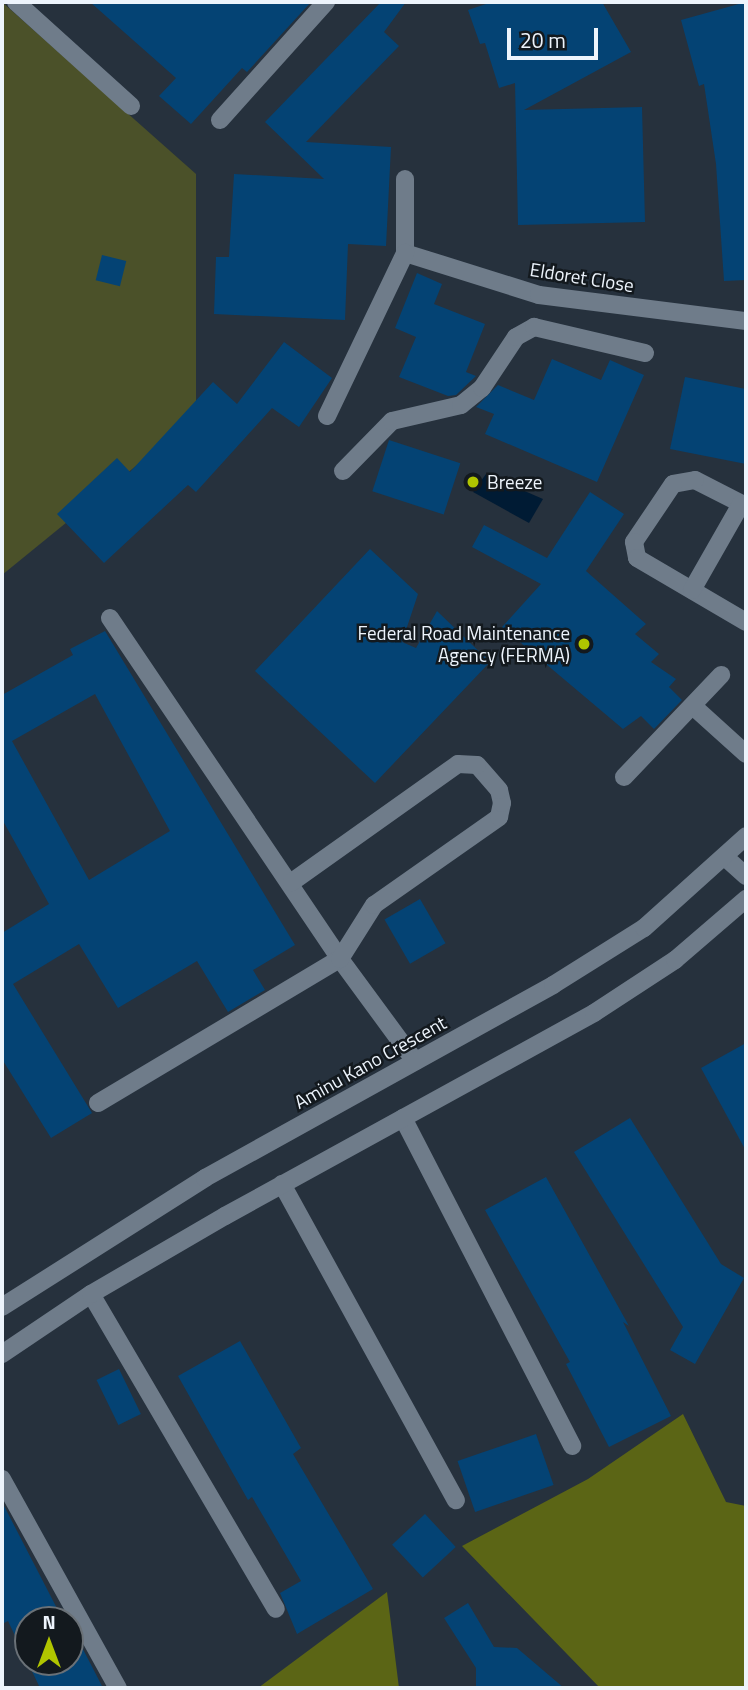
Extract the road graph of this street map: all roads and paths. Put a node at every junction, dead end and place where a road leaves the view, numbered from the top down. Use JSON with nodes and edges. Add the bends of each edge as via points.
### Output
{"nodes":[{"id":1,"x":16,"y":2,"type":"edge"},
{"id":2,"x":326,"y":2,"type":"edge"},
{"id":3,"x":131,"y":106,"type":"dead end"},
{"id":4,"x":220,"y":120,"type":"dead end"},
{"id":5,"x":405,"y":179,"type":"dead end"},
{"id":6,"x":405,"y":253,"type":"junction"},
{"id":7,"x":539,"y":295,"type":"junction"},
{"id":8,"x":746,"y":321,"type":"edge"},
{"id":9,"x":534,"y":327,"type":"junction"},
{"id":10,"x":645,"y":354,"type":"dead end"},
{"id":11,"x":327,"y":416,"type":"dead end"},
{"id":12,"x":343,"y":471,"type":"dead end"},
{"id":13,"x":743,"y":505,"type":"edge"},
{"id":14,"x":692,"y":590,"type":"junction"},
{"id":15,"x":110,"y":618,"type":"dead end"},
{"id":16,"x":746,"y":622,"type":"edge"},
{"id":17,"x":721,"y":675,"type":"dead end"},
{"id":18,"x":694,"y":707,"type":"junction"},
{"id":19,"x":746,"y":754,"type":"edge"},
{"id":20,"x":624,"y":777,"type":"dead end"},
{"id":21,"x":746,"y":836,"type":"edge"},
{"id":22,"x":726,"y":858,"type":"junction"},
{"id":23,"x":746,"y":876,"type":"edge"},
{"id":24,"x":292,"y":882,"type":"junction"},
{"id":25,"x":746,"y":900,"type":"edge"},
{"id":26,"x":340,"y":959,"type":"junction"},
{"id":27,"x":415,"y":1061,"type":"junction"},
{"id":28,"x":98,"y":1102,"type":"dead end"},
{"id":29,"x":403,"y":1118,"type":"junction"},
{"id":30,"x":282,"y":1184,"type":"junction"},
{"id":31,"x":91,"y":1294,"type":"junction"},
{"id":32,"x":2,"y":1307,"type":"edge"},
{"id":33,"x":2,"y":1354,"type":"edge"},
{"id":34,"x":572,"y":1446,"type":"dead end"},
{"id":35,"x":2,"y":1479,"type":"edge"},
{"id":36,"x":456,"y":1500,"type":"dead end"},
{"id":37,"x":276,"y":1609,"type":"dead end"},
{"id":38,"x":118,"y":1688,"type":"edge"}],
"edges":[{"from":1,"to":3,"type":"street"},
{"from":2,"to":4,"type":"street"},
{"from":5,"to":6,"type":"street"},
{"from":6,"to":7,"type":"street","name":"Eldoret Close"},
{"from":6,"to":11,"type":"street"},
{"from":7,"to":8,"type":"street","name":"Eldoret Close"},
{"from":7,"to":9,"type":"street"},
{"from":9,"to":10,"type":"street"},
{"from":9,"to":12,"type":"street","via":[[516,337],[482,388],[461,405],[392,421]]},
{"from":13,"to":14,"type":"street"},
{"from":13,"to":14,"type":"street","via":[[695,480],[673,484],[634,542],[637,558]]},
{"from":14,"to":16,"type":"street"},
{"from":15,"to":24,"type":"street"},
{"from":17,"to":18,"type":"street"},
{"from":18,"to":19,"type":"street"},
{"from":18,"to":20,"type":"street"},
{"from":21,"to":22,"type":"street","name":"Aminu Kano Crescent"},
{"from":22,"to":23,"type":"street"},
{"from":22,"to":27,"type":"street","name":"Aminu Kano Crescent","via":[[643,928],[553,985]]},
{"from":24,"to":26,"type":"street"},
{"from":24,"to":26,"type":"street","via":[[458,764],[477,765],[499,790],[499,817],[374,905]]},
{"from":25,"to":29,"type":"street","via":[[675,960],[594,1013]]},
{"from":26,"to":27,"type":"street"},
{"from":26,"to":28,"type":"street"},
{"from":27,"to":32,"type":"street","name":"Aminu Kano Crescent","via":[[205,1178]]},
{"from":29,"to":30,"type":"street"},
{"from":29,"to":34,"type":"street"},
{"from":30,"to":31,"type":"street"},
{"from":30,"to":36,"type":"street"},
{"from":31,"to":33,"type":"street"},
{"from":31,"to":37,"type":"street"},
{"from":35,"to":38,"type":"street"}]}
